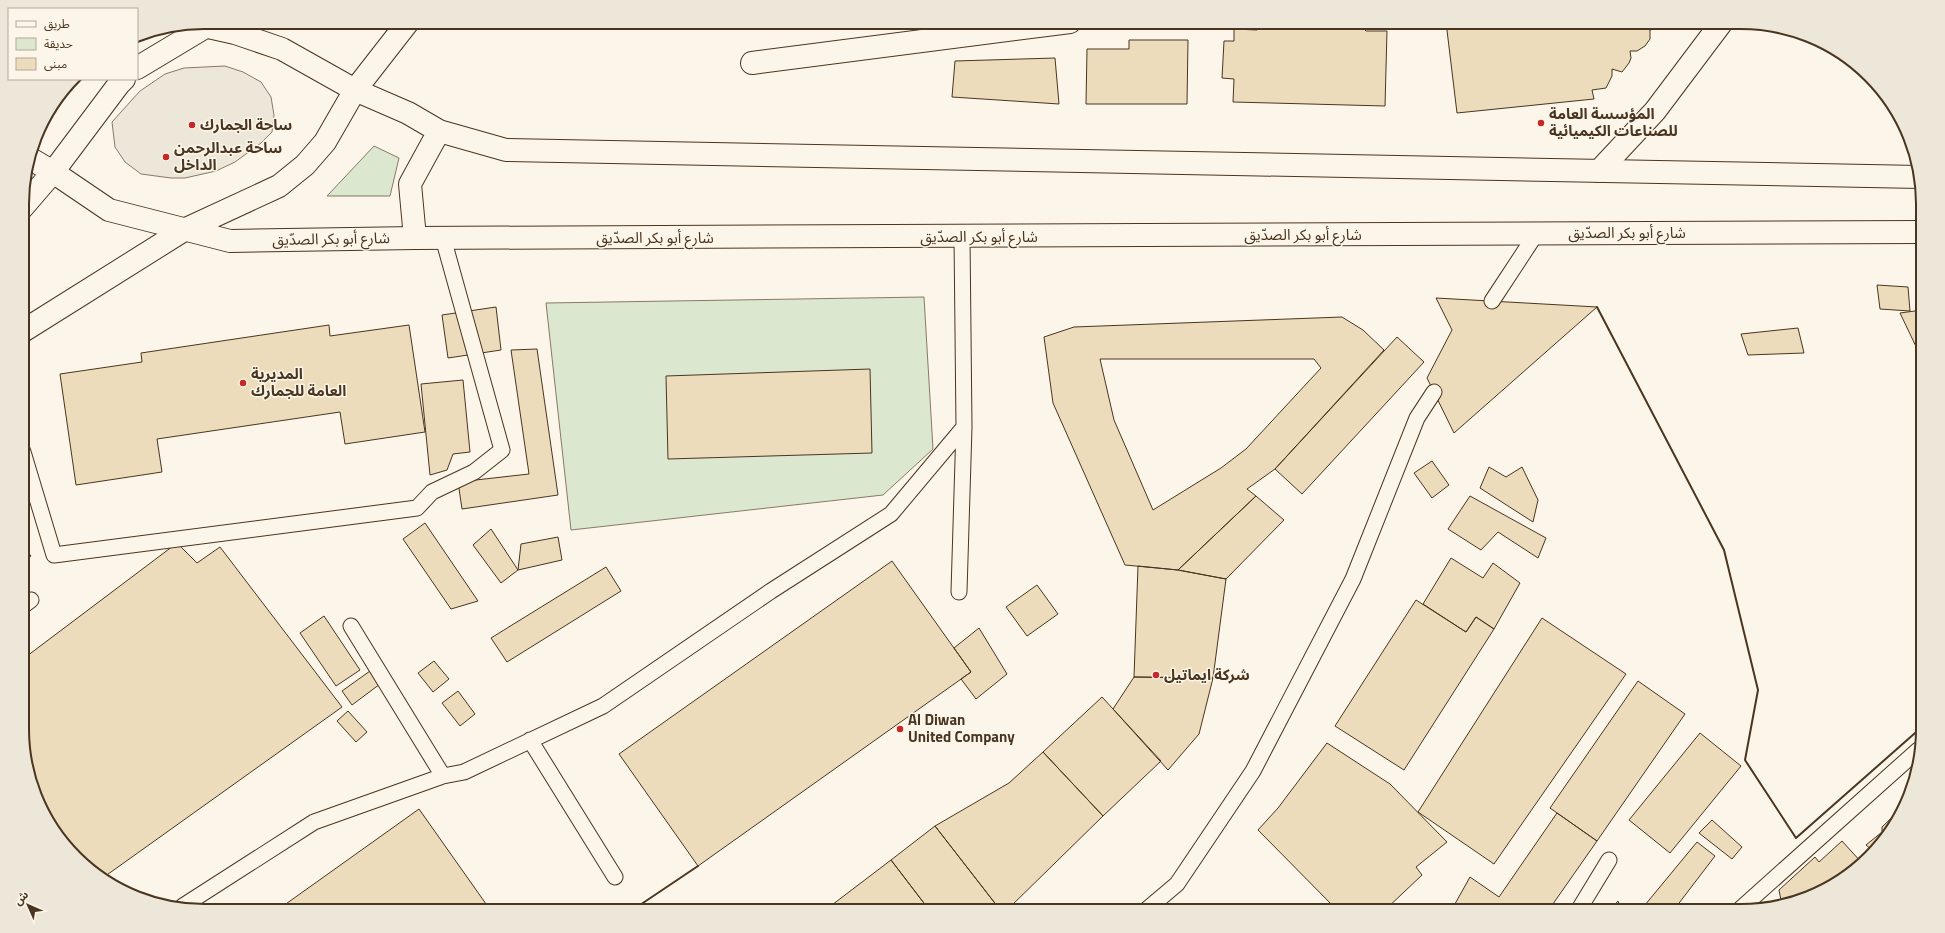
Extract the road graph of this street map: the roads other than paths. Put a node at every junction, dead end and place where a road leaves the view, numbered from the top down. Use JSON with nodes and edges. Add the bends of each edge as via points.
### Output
{"nodes":[{"id":1,"x":196,"y":29,"type":"edge"},
{"id":2,"x":221,"y":29,"type":"edge"},
{"id":3,"x":403,"y":29,"type":"edge"},
{"id":4,"x":1016,"y":29,"type":"edge"},
{"id":5,"x":1717,"y":29,"type":"edge"},
{"id":6,"x":752,"y":63,"type":"dead end"},
{"id":7,"x":138,"y":67,"type":"edge"},
{"id":8,"x":123,"y":80,"type":"edge"},
{"id":9,"x":355,"y":90,"type":"junction"},
{"id":10,"x":439,"y":131,"type":"junction"},
{"id":11,"x":34,"y":161,"type":"edge"},
{"id":12,"x":1599,"y":171,"type":"junction"},
{"id":13,"x":53,"y":172,"type":"junction"},
{"id":14,"x":1914,"y":177,"type":"edge"},
{"id":15,"x":29,"y":200,"type":"edge"},
{"id":16,"x":184,"y":230,"type":"junction"},
{"id":17,"x":1916,"y":232,"type":"edge"},
{"id":18,"x":1536,"y":234,"type":"junction"},
{"id":19,"x":962,"y":237,"type":"junction"},
{"id":20,"x":415,"y":238,"type":"junction"},
{"id":21,"x":443,"y":238,"type":"junction"},
{"id":22,"x":1492,"y":301,"type":"dead end"},
{"id":23,"x":29,"y":327,"type":"edge"},
{"id":24,"x":1434,"y":392,"type":"dead end"},
{"id":25,"x":964,"y":427,"type":"junction"},
{"id":26,"x":29,"y":472,"type":"edge"},
{"id":27,"x":959,"y":592,"type":"dead end"},
{"id":28,"x":351,"y":626,"type":"dead end"},
{"id":29,"x":530,"y":740,"type":"junction"},
{"id":30,"x":1915,"y":753,"type":"edge"},
{"id":31,"x":443,"y":776,"type":"junction"},
{"id":32,"x":1609,"y":860,"type":"dead end"},
{"id":33,"x":615,"y":877,"type":"dead end"},
{"id":34,"x":187,"y":903,"type":"edge"},
{"id":35,"x":1153,"y":904,"type":"edge"},
{"id":36,"x":1582,"y":904,"type":"edge"},
{"id":37,"x":1746,"y":904,"type":"edge"}],
"edges":[{"from":1,"to":7,"type":"main road"},
{"from":2,"to":9,"type":"main road","via":[[282,49]]},
{"from":3,"to":9,"type":"main road"},
{"from":4,"to":6,"type":"main road"},
{"from":5,"to":12,"type":"main road","via":[[1655,111]]},
{"from":8,"to":13,"type":"main road"},
{"from":9,"to":10,"type":"main road","via":[[408,113]]},
{"from":9,"to":16,"type":"main road","via":[[326,142],[305,165],[279,186]]},
{"from":10,"to":12,"type":"main road","via":[[506,150]]},
{"from":10,"to":20,"type":"main road","via":[[410,184]]},
{"from":11,"to":13,"type":"main road","name":"شارع أبو بكر الصدّيق"},
{"from":12,"to":14,"type":"main road"},
{"from":13,"to":15,"type":"main road"},
{"from":13,"to":16,"type":"main road","name":"شارع أبو بكر الصدّيق","via":[[109,210]]},
{"from":16,"to":20,"type":"main road","name":"شارع أبو بكر الصدّيق","via":[[230,241]]},
{"from":16,"to":23,"type":"main road"},
{"from":17,"to":18,"type":"main road","name":"شارع أبو بكر الصدّيق"},
{"from":18,"to":19,"type":"main road","name":"شارع أبو بكر الصدّيق"},
{"from":18,"to":22,"type":"lane"},
{"from":19,"to":21,"type":"main road","name":"شارع أبو بكر الصدّيق"},
{"from":19,"to":25,"type":"lane"},
{"from":20,"to":21,"type":"main road","name":"شارع أبو بكر الصدّيق"},
{"from":21,"to":26,"type":"lane","via":[[502,450],[474,472],[432,492],[417,508],[54,555]]},
{"from":24,"to":35,"type":"lane","via":[[1417,418],[1353,579],[1253,772],[1177,884]]},
{"from":25,"to":27,"type":"lane"},
{"from":25,"to":29,"type":"lane","via":[[891,514],[603,706]]},
{"from":28,"to":31,"type":"lane"},
{"from":29,"to":31,"type":"lane","via":[[464,772]]},
{"from":29,"to":33,"type":"lane"},
{"from":30,"to":37,"type":"lane"},
{"from":31,"to":34,"type":"lane","via":[[314,822]]},
{"from":32,"to":36,"type":"lane"}]}
